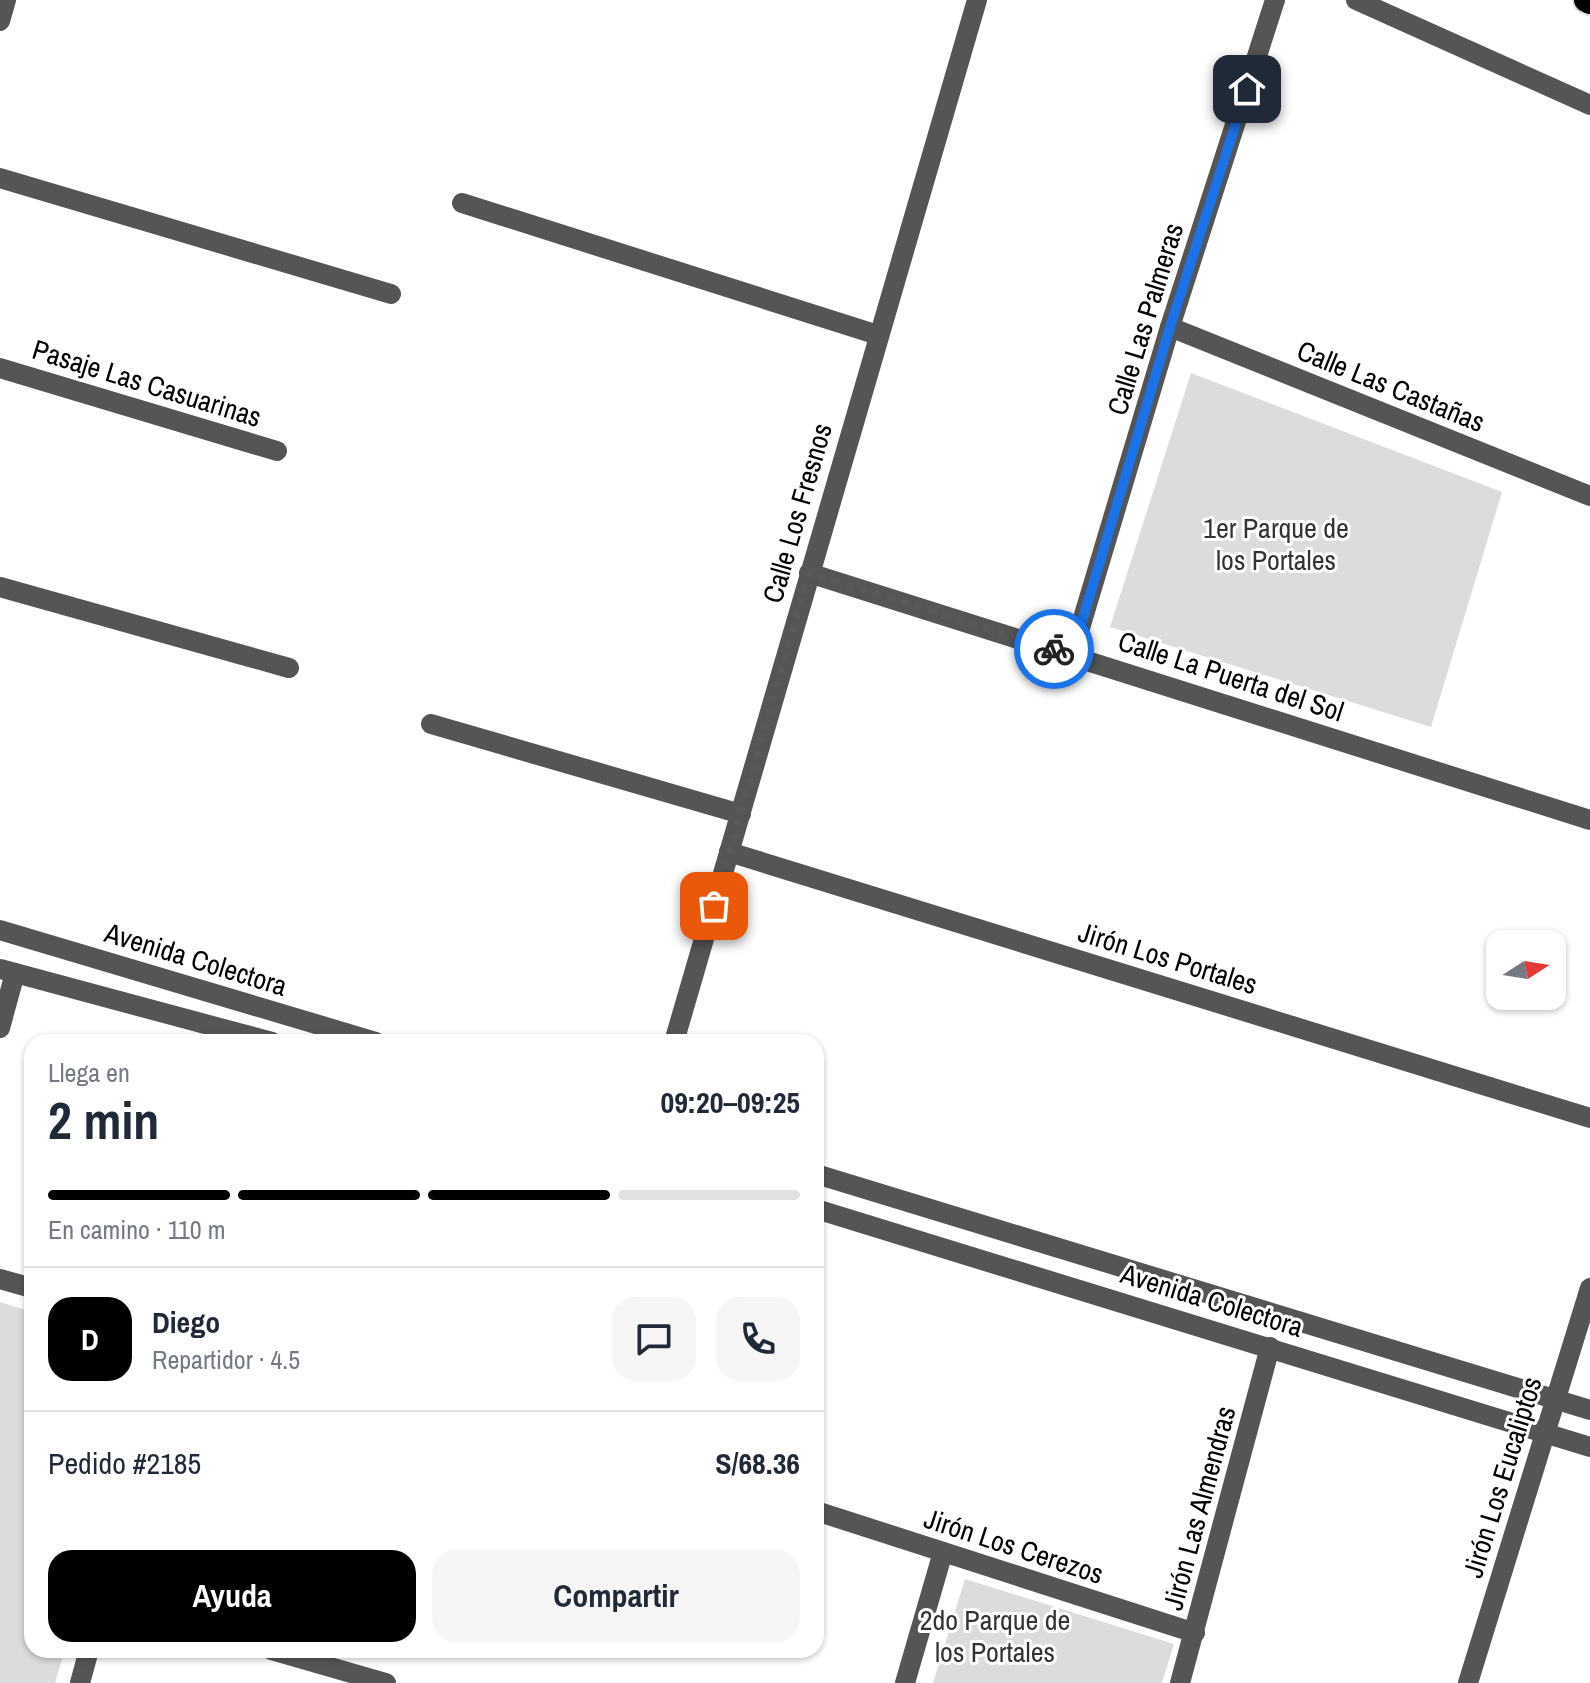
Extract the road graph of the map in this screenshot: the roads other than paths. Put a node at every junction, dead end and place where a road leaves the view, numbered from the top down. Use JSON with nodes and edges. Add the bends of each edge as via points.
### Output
{"nodes":[{"id":1,"x":6,"y":0,"type":"edge"},
{"id":2,"x":977,"y":0,"type":"edge"},
{"id":3,"x":1275,"y":0,"type":"edge"},
{"id":4,"x":1356,"y":0,"type":"edge"},
{"id":5,"x":0,"y":21,"type":"edge"},
{"id":6,"x":1590,"y":105,"type":"edge"},
{"id":7,"x":0,"y":178,"type":"edge"},
{"id":8,"x":462,"y":203,"type":"dead end"},
{"id":9,"x":391,"y":294,"type":"dead end"},
{"id":10,"x":1170,"y":327,"type":"junction"},
{"id":11,"x":878,"y":335,"type":"junction"},
{"id":12,"x":0,"y":368,"type":"edge"},
{"id":13,"x":277,"y":451,"type":"dead end"},
{"id":14,"x":1590,"y":496,"type":"edge"},
{"id":15,"x":809,"y":573,"type":"junction"},
{"id":16,"x":0,"y":587,"type":"edge"},
{"id":17,"x":1072,"y":655,"type":"junction"},
{"id":18,"x":289,"y":668,"type":"dead end"},
{"id":19,"x":431,"y":724,"type":"dead end"},
{"id":20,"x":741,"y":814,"type":"junction"},
{"id":21,"x":1590,"y":820,"type":"edge"},
{"id":22,"x":729,"y":852,"type":"junction"},
{"id":23,"x":0,"y":930,"type":"edge"},
{"id":24,"x":8,"y":971,"type":"edge"},
{"id":25,"x":0,"y":1028,"type":"edge"},
{"id":26,"x":242,"y":1034,"type":"edge"},
{"id":27,"x":349,"y":1034,"type":"edge"},
{"id":28,"x":676,"y":1034,"type":"edge"},
{"id":29,"x":1590,"y":1118,"type":"edge"},
{"id":30,"x":824,"y":1176,"type":"edge"},
{"id":31,"x":824,"y":1211,"type":"edge"},
{"id":32,"x":0,"y":1279,"type":"edge"},
{"id":33,"x":24,"y":1286,"type":"edge"},
{"id":34,"x":1590,"y":1288,"type":"edge"},
{"id":35,"x":1270,"y":1347,"type":"junction"},
{"id":36,"x":1556,"y":1398,"type":"junction"},
{"id":37,"x":1590,"y":1410,"type":"edge"},
{"id":38,"x":1547,"y":1432,"type":"junction"},
{"id":39,"x":1590,"y":1447,"type":"edge"},
{"id":40,"x":824,"y":1514,"type":"edge"},
{"id":41,"x":943,"y":1552,"type":"junction"},
{"id":42,"x":1195,"y":1633,"type":"junction"},
{"id":43,"x":87,"y":1658,"type":"edge"},
{"id":44,"x":299,"y":1658,"type":"edge"},
{"id":45,"x":80,"y":1683,"type":"edge"},
{"id":46,"x":386,"y":1683,"type":"edge"},
{"id":47,"x":905,"y":1683,"type":"edge"},
{"id":48,"x":1180,"y":1683,"type":"edge"},
{"id":49,"x":1468,"y":1683,"type":"edge"}],
"edges":[{"from":1,"to":5,"type":"street"},
{"from":2,"to":11,"type":"street","name":"Calle Los Fresnos"},
{"from":3,"to":10,"type":"street","name":"Calle Las Palmeras"},
{"from":4,"to":6,"type":"street"},
{"from":7,"to":9,"type":"street"},
{"from":8,"to":11,"type":"street"},
{"from":10,"to":14,"type":"street","name":"Calle Las Castañas"},
{"from":10,"to":17,"type":"street","name":"Calle Las Palmeras"},
{"from":11,"to":15,"type":"street","name":"Calle Los Fresnos"},
{"from":12,"to":13,"type":"street","name":"Pasaje Las Casuarinas"},
{"from":15,"to":17,"type":"street","name":"Calle La Puerta del Sol"},
{"from":15,"to":20,"type":"street","name":"Calle Los Fresnos"},
{"from":16,"to":18,"type":"street"},
{"from":17,"to":21,"type":"street","name":"Calle La Puerta del Sol"},
{"from":19,"to":20,"type":"street"},
{"from":20,"to":22,"type":"street","name":"Calle Los Fresnos"},
{"from":22,"to":28,"type":"street","name":"Calle Los Fresnos"},
{"from":22,"to":29,"type":"street","name":"Jirón Los Portales"},
{"from":23,"to":27,"type":"street","name":"Avenida Colectora"},
{"from":24,"to":25,"type":"street"},
{"from":24,"to":26,"type":"street","name":"Avenida Colectora"},
{"from":30,"to":36,"type":"street","name":"Avenida Colectora"},
{"from":31,"to":35,"type":"street","name":"Avenida Colectora"},
{"from":32,"to":33,"type":"street"},
{"from":34,"to":36,"type":"street","name":"Jirón Los Eucaliptos"},
{"from":35,"to":38,"type":"street","name":"Avenida Colectora"},
{"from":35,"to":42,"type":"street","name":"Jirón Las Almendras"},
{"from":36,"to":37,"type":"street","name":"Avenida Colectora"},
{"from":36,"to":38,"type":"street","name":"Jirón Los Eucaliptos"},
{"from":38,"to":39,"type":"street","name":"Avenida Colectora"},
{"from":38,"to":49,"type":"street","name":"Jirón Los Eucaliptos"},
{"from":40,"to":41,"type":"street","name":"Jirón Los Cerezos"},
{"from":41,"to":42,"type":"street","name":"Jirón Los Cerezos"},
{"from":41,"to":47,"type":"street"},
{"from":42,"to":48,"type":"street","name":"Jirón Las Almendras"},
{"from":43,"to":45,"type":"street"},
{"from":44,"to":46,"type":"street"}]}
